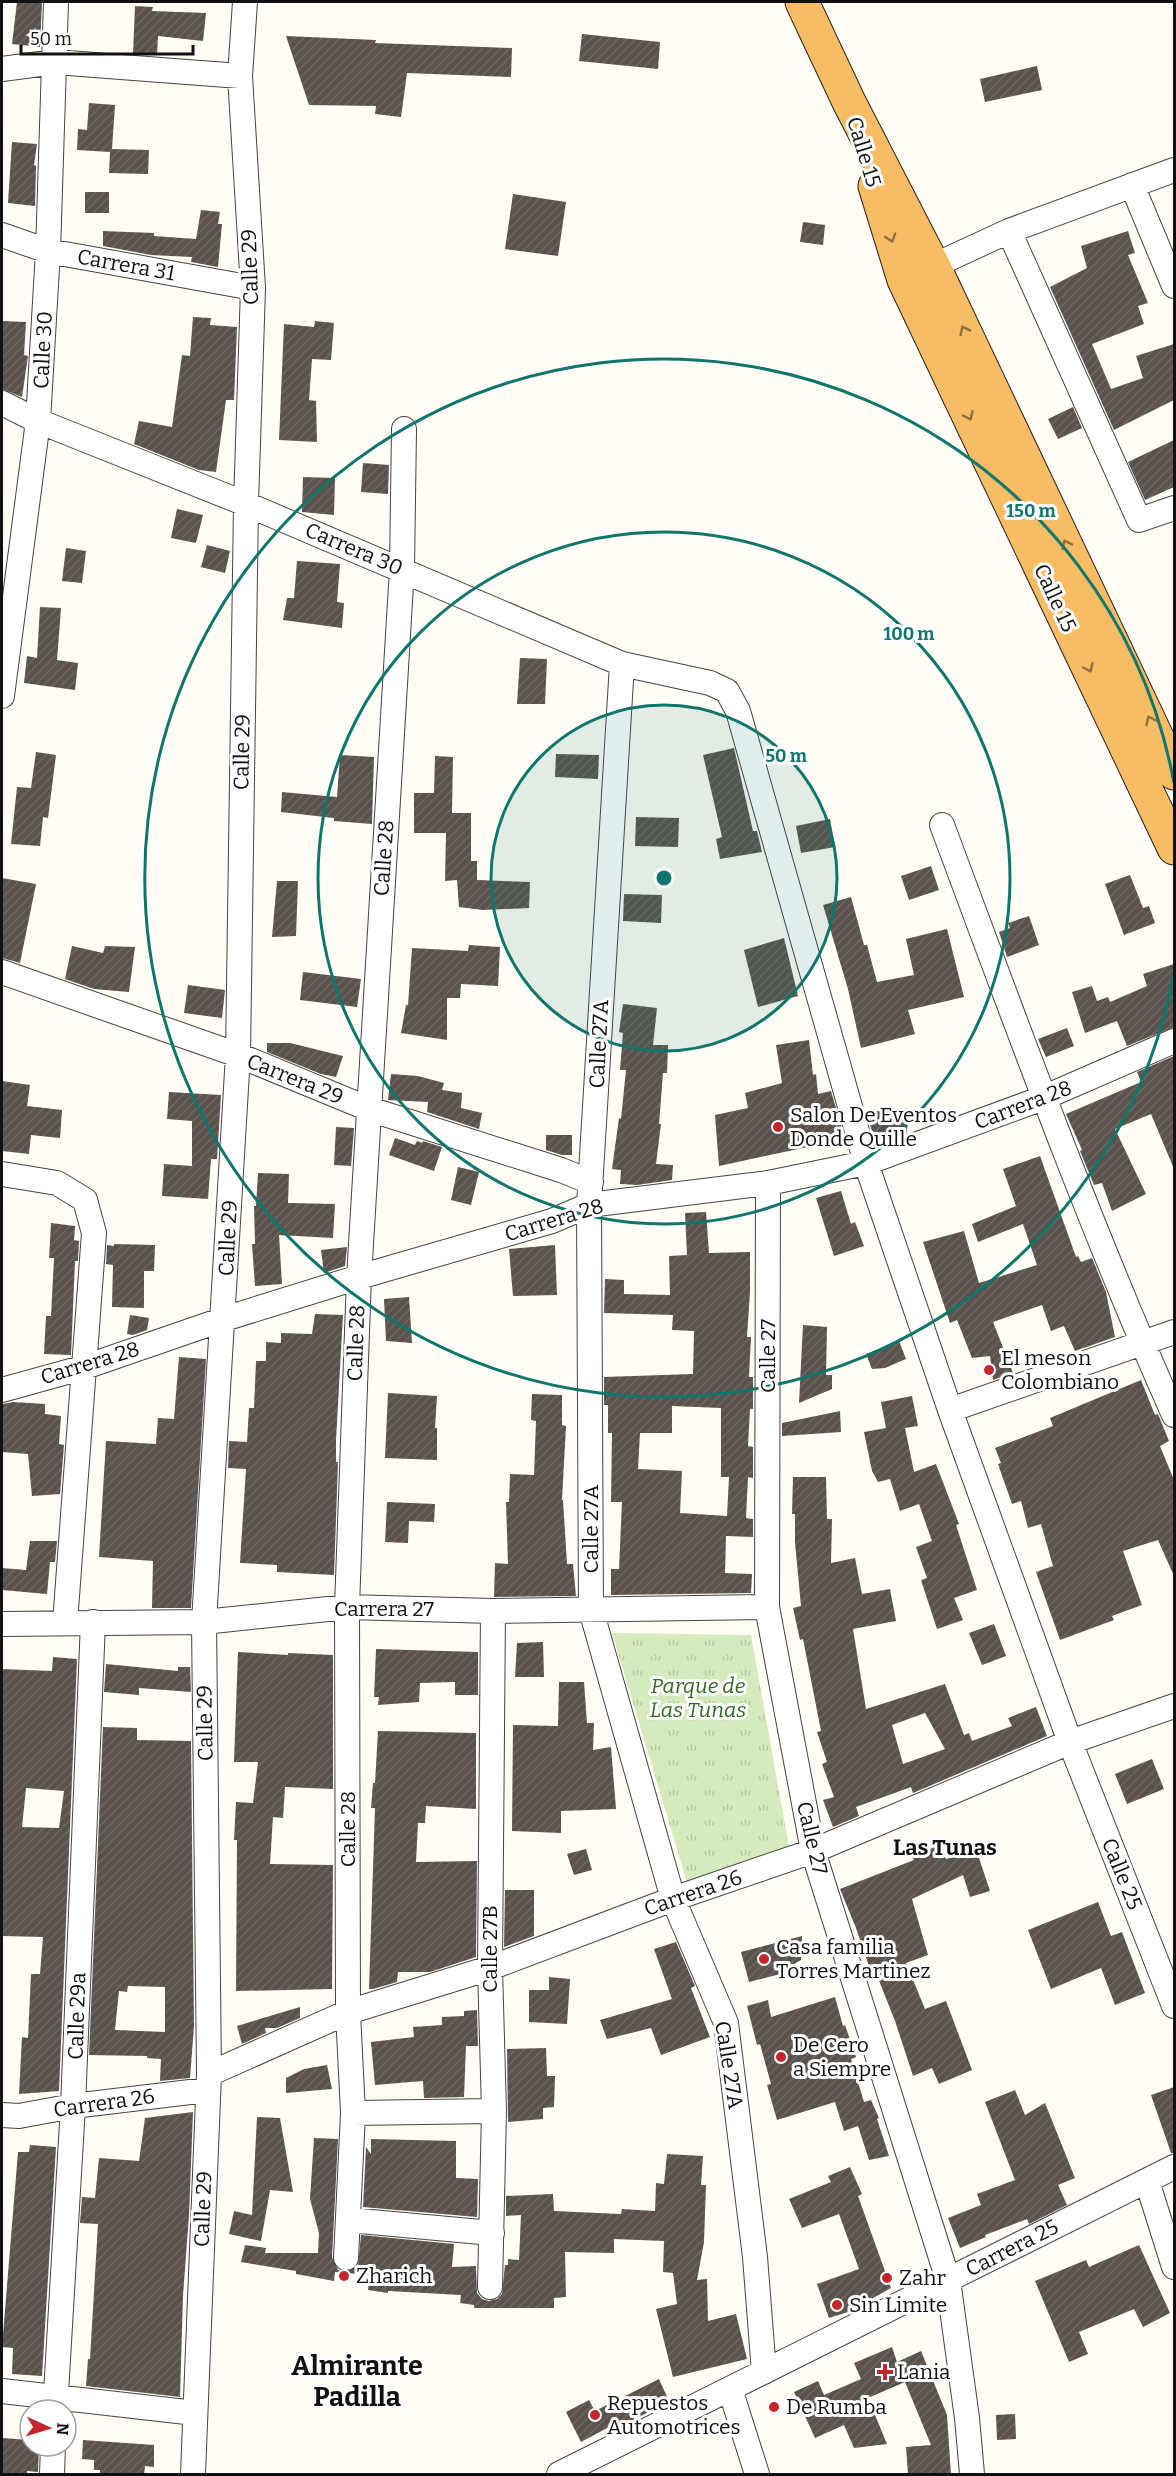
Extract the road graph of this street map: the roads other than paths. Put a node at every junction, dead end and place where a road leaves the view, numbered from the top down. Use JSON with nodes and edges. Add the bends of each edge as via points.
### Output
{"nodes":[{"id":1,"x":56,"y":2,"type":"edge"},
{"id":2,"x":245,"y":2,"type":"edge"},
{"id":3,"x":802,"y":2,"type":"edge"},
{"id":4,"x":56,"y":62,"type":"junction"},
{"id":5,"x":2,"y":69,"type":"edge"},
{"id":6,"x":240,"y":76,"type":"junction"},
{"id":7,"x":849,"y":102,"type":"junction"},
{"id":8,"x":1174,"y":170,"type":"edge"},
{"id":9,"x":1132,"y":185,"type":"junction"},
{"id":10,"x":1009,"y":231,"type":"junction"},
{"id":11,"x":2,"y":235,"type":"edge"},
{"id":12,"x":48,"y":251,"type":"junction"},
{"id":13,"x":934,"y":267,"type":"junction"},
{"id":14,"x":904,"y":280,"type":"junction"},
{"id":15,"x":1174,"y":286,"type":"edge"},
{"id":16,"x":253,"y":288,"type":"junction"},
{"id":17,"x":2,"y":403,"type":"edge"},
{"id":18,"x":38,"y":421,"type":"junction"},
{"id":19,"x":404,"y":429,"type":"dead end"},
{"id":20,"x":246,"y":504,"type":"junction"},
{"id":21,"x":1174,"y":508,"type":"edge"},
{"id":22,"x":402,"y":569,"type":"junction"},
{"id":23,"x":622,"y":663,"type":"junction"},
{"id":24,"x":710,"y":683,"type":"joint"},
{"id":25,"x":2,"y":696,"type":"edge"},
{"id":26,"x":1174,"y":773,"type":"edge"},
{"id":27,"x":942,"y":825,"type":"dead end"},
{"id":28,"x":1174,"y":848,"type":"edge"},
{"id":29,"x":2,"y":972,"type":"edge"},
{"id":30,"x":1174,"y":1041,"type":"edge"},
{"id":31,"x":238,"y":1055,"type":"junction"},
{"id":32,"x":1043,"y":1098,"type":"junction"},
{"id":33,"x":369,"y":1109,"type":"junction"},
{"id":34,"x":866,"y":1163,"type":"junction"},
{"id":35,"x":2,"y":1174,"type":"edge"},
{"id":36,"x":768,"y":1183,"type":"junction"},
{"id":37,"x":590,"y":1194,"type":"junction"},
{"id":38,"x":358,"y":1277,"type":"junction"},
{"id":39,"x":224,"y":1319,"type":"junction"},
{"id":40,"x":1174,"y":1332,"type":"edge"},
{"id":41,"x":1143,"y":1344,"type":"junction"},
{"id":42,"x":85,"y":1367,"type":"junction"},
{"id":43,"x":2,"y":1390,"type":"edge"},
{"id":44,"x":950,"y":1410,"type":"junction"},
{"id":45,"x":1174,"y":1415,"type":"edge"},
{"id":46,"x":347,"y":1607,"type":"junction"},
{"id":47,"x":767,"y":1607,"type":"junction"},
{"id":48,"x":591,"y":1610,"type":"junction"},
{"id":49,"x":493,"y":1611,"type":"junction"},
{"id":50,"x":93,"y":1622,"type":"junction"},
{"id":51,"x":204,"y":1622,"type":"junction"},
{"id":52,"x":65,"y":1623,"type":"junction"},
{"id":53,"x":2,"y":1624,"type":"edge"},
{"id":54,"x":1174,"y":1706,"type":"edge"},
{"id":55,"x":1070,"y":1742,"type":"junction"},
{"id":56,"x":813,"y":1851,"type":"junction"},
{"id":57,"x":673,"y":1899,"type":"junction"},
{"id":58,"x":490,"y":1968,"type":"junction"},
{"id":59,"x":1174,"y":2006,"type":"edge"},
{"id":60,"x":348,"y":2012,"type":"junction"},
{"id":61,"x":208,"y":2082,"type":"junction"},
{"id":62,"x":73,"y":2106,"type":"junction"},
{"id":63,"x":494,"y":2111,"type":"junction"},
{"id":64,"x":353,"y":2113,"type":"junction"},
{"id":65,"x":2,"y":2115,"type":"edge"},
{"id":66,"x":1174,"y":2167,"type":"edge"},
{"id":67,"x":1147,"y":2181,"type":"junction"},
{"id":68,"x":349,"y":2220,"type":"junction"},
{"id":69,"x":492,"y":2233,"type":"junction"},
{"id":70,"x":346,"y":2258,"type":"dead end"},
{"id":71,"x":1174,"y":2267,"type":"edge"},
{"id":72,"x":948,"y":2280,"type":"junction"},
{"id":73,"x":490,"y":2287,"type":"dead end"},
{"id":74,"x":764,"y":2372,"type":"junction"},
{"id":75,"x":730,"y":2389,"type":"junction"},
{"id":76,"x":2,"y":2391,"type":"edge"},
{"id":77,"x":33,"y":2398,"type":"edge"},
{"id":78,"x":55,"y":2398,"type":"edge"},
{"id":79,"x":78,"y":2405,"type":"edge"},
{"id":80,"x":195,"y":2413,"type":"junction"},
{"id":81,"x":53,"y":2458,"type":"edge"},
{"id":82,"x":52,"y":2475,"type":"edge"},
{"id":83,"x":193,"y":2475,"type":"edge"},
{"id":84,"x":559,"y":2475,"type":"edge"},
{"id":85,"x":757,"y":2475,"type":"edge"},
{"id":86,"x":972,"y":2475,"type":"edge"}],
"edges":[{"from":1,"to":4,"type":"street","name":"Calle 30"},
{"from":2,"to":6,"type":"street","name":"Calle 29"},
{"from":3,"to":7,"type":"highway"},
{"from":4,"to":5,"type":"street"},
{"from":4,"to":6,"type":"street"},
{"from":4,"to":12,"type":"street","name":"Calle 30"},
{"from":6,"to":16,"type":"street","name":"Calle 29"},
{"from":7,"to":13,"type":"highway","name":"Calle 15"},
{"from":7,"to":14,"type":"highway","name":"Calle 15","one_way":true},
{"from":8,"to":9,"type":"street"},
{"from":9,"to":10,"type":"street"},
{"from":9,"to":15,"type":"street"},
{"from":10,"to":13,"type":"street"},
{"from":10,"to":21,"type":"street","via":[[1139,520]]},
{"from":11,"to":12,"type":"street","name":"Carrera 31"},
{"from":12,"to":16,"type":"street","name":"Carrera 31"},
{"from":12,"to":18,"type":"street","name":"Calle 30"},
{"from":13,"to":14,"type":"street"},
{"from":26,"to":13,"type":"highway","name":"Calle 15","one_way":true},
{"from":14,"to":28,"type":"highway","name":"Calle 15","one_way":true},
{"from":16,"to":20,"type":"street","name":"Calle 29"},
{"from":17,"to":18,"type":"street","name":"Carrera 30"},
{"from":18,"to":20,"type":"street","name":"Carrera 30"},
{"from":18,"to":25,"type":"street","name":"Calle 30"},
{"from":19,"to":22,"type":"street","name":"Calle 28"},
{"from":20,"to":22,"type":"street","name":"Carrera 30"},
{"from":20,"to":31,"type":"street","name":"Calle 29"},
{"from":22,"to":23,"type":"street","name":"Carrera 30"},
{"from":22,"to":33,"type":"street","name":"Calle 28"},
{"from":23,"to":24,"type":"street","name":"Carrera 30"},
{"from":23,"to":37,"type":"street","name":"Calle 27A"},
{"from":24,"to":34,"type":"street","name":"Calle 25","via":[[727,691],[738,711]]},
{"from":27,"to":32,"type":"street"},
{"from":29,"to":31,"type":"street","name":"Carrera 29"},
{"from":30,"to":32,"type":"street","name":"Carrera 28"},
{"from":31,"to":33,"type":"street","name":"Carrera 29"},
{"from":31,"to":39,"type":"street","name":"Calle 29"},
{"from":32,"to":34,"type":"street","name":"Carrera 28"},
{"from":32,"to":41,"type":"street"},
{"from":33,"to":37,"type":"street","name":"Carrera 29","via":[[561,1170]]},
{"from":33,"to":38,"type":"street","name":"Calle 28"},
{"from":34,"to":36,"type":"street","name":"Carrera 28"},
{"from":34,"to":44,"type":"street","name":"Calle 25"},
{"from":35,"to":42,"type":"street","via":[[57,1183],[85,1200],[94,1233]]},
{"from":36,"to":37,"type":"street","name":"Carrera 28"},
{"from":36,"to":47,"type":"street","name":"Calle 27"},
{"from":37,"to":38,"type":"street","name":"Carrera 28","via":[[552,1221]]},
{"from":37,"to":48,"type":"street","name":"Calle 27A"},
{"from":38,"to":39,"type":"street","name":"Carrera 28"},
{"from":38,"to":46,"type":"street","name":"Calle 28"},
{"from":39,"to":42,"type":"street","name":"Carrera 28"},
{"from":39,"to":51,"type":"street","name":"Calle 29"},
{"from":40,"to":41,"type":"street"},
{"from":41,"to":44,"type":"street"},
{"from":41,"to":45,"type":"street"},
{"from":42,"to":43,"type":"street","name":"Carrera 28"},
{"from":42,"to":52,"type":"street"},
{"from":44,"to":55,"type":"street","name":"Calle 25"},
{"from":46,"to":49,"type":"street","name":"Carrera 27"},
{"from":46,"to":51,"type":"street","name":"Carrera 27"},
{"from":46,"to":60,"type":"street","name":"Calle 28"},
{"from":47,"to":48,"type":"street","name":"Carrera 27"},
{"from":47,"to":56,"type":"street","name":"Calle 27"},
{"from":48,"to":49,"type":"street","name":"Carrera 27"},
{"from":48,"to":57,"type":"street","name":"Calle 27A"},
{"from":49,"to":58,"type":"street","name":"Calle 27B"},
{"from":50,"to":51,"type":"street","name":"Carrera 27"},
{"from":50,"to":52,"type":"street","name":"Carrera 27"},
{"from":50,"to":62,"type":"street","name":"Calle 29a"},
{"from":51,"to":61,"type":"street","name":"Calle 29"},
{"from":52,"to":53,"type":"street","name":"Carrera 27"},
{"from":54,"to":55,"type":"street","name":"Carrera 26"},
{"from":55,"to":56,"type":"street","name":"Carrera 26"},
{"from":55,"to":59,"type":"street","name":"Calle 25"},
{"from":56,"to":57,"type":"street","name":"Carrera 26"},
{"from":56,"to":72,"type":"street","name":"Calle 27"},
{"from":57,"to":58,"type":"street","name":"Carrera 26"},
{"from":57,"to":74,"type":"street","name":"Calle 27A","via":[[726,2023],[755,2256]]},
{"from":58,"to":60,"type":"street","name":"Carrera 26"},
{"from":58,"to":63,"type":"street","name":"Calle 27B"},
{"from":60,"to":61,"type":"street","name":"Carrera 26"},
{"from":60,"to":64,"type":"street","name":"Calle 28"},
{"from":61,"to":62,"type":"street","name":"Carrera 26"},
{"from":61,"to":80,"type":"street","name":"Calle 29"},
{"from":62,"to":65,"type":"street","name":"Carrera 26","via":[[19,2116]]},
{"from":62,"to":78,"type":"street","name":"Calle 29a"},
{"from":63,"to":64,"type":"street"},
{"from":63,"to":69,"type":"street","name":"Calle 27B"},
{"from":64,"to":68,"type":"street","name":"Calle 28"},
{"from":66,"to":67,"type":"street","name":"Carrera 25"},
{"from":67,"to":71,"type":"street"},
{"from":67,"to":72,"type":"street","name":"Carrera 25"},
{"from":68,"to":69,"type":"street"},
{"from":68,"to":70,"type":"street","name":"Calle 28"},
{"from":69,"to":73,"type":"street","name":"Calle 27B"},
{"from":72,"to":74,"type":"street","name":"Carrera 25"},
{"from":72,"to":86,"type":"street","name":"Calle 27"},
{"from":74,"to":75,"type":"street","name":"Carrera 25"},
{"from":75,"to":84,"type":"street","name":"Carrera 25"},
{"from":75,"to":85,"type":"street"},
{"from":76,"to":77,"type":"street"},
{"from":79,"to":80,"type":"street"},
{"from":80,"to":83,"type":"street","name":"Calle 29"},
{"from":81,"to":82,"type":"street"}]}
